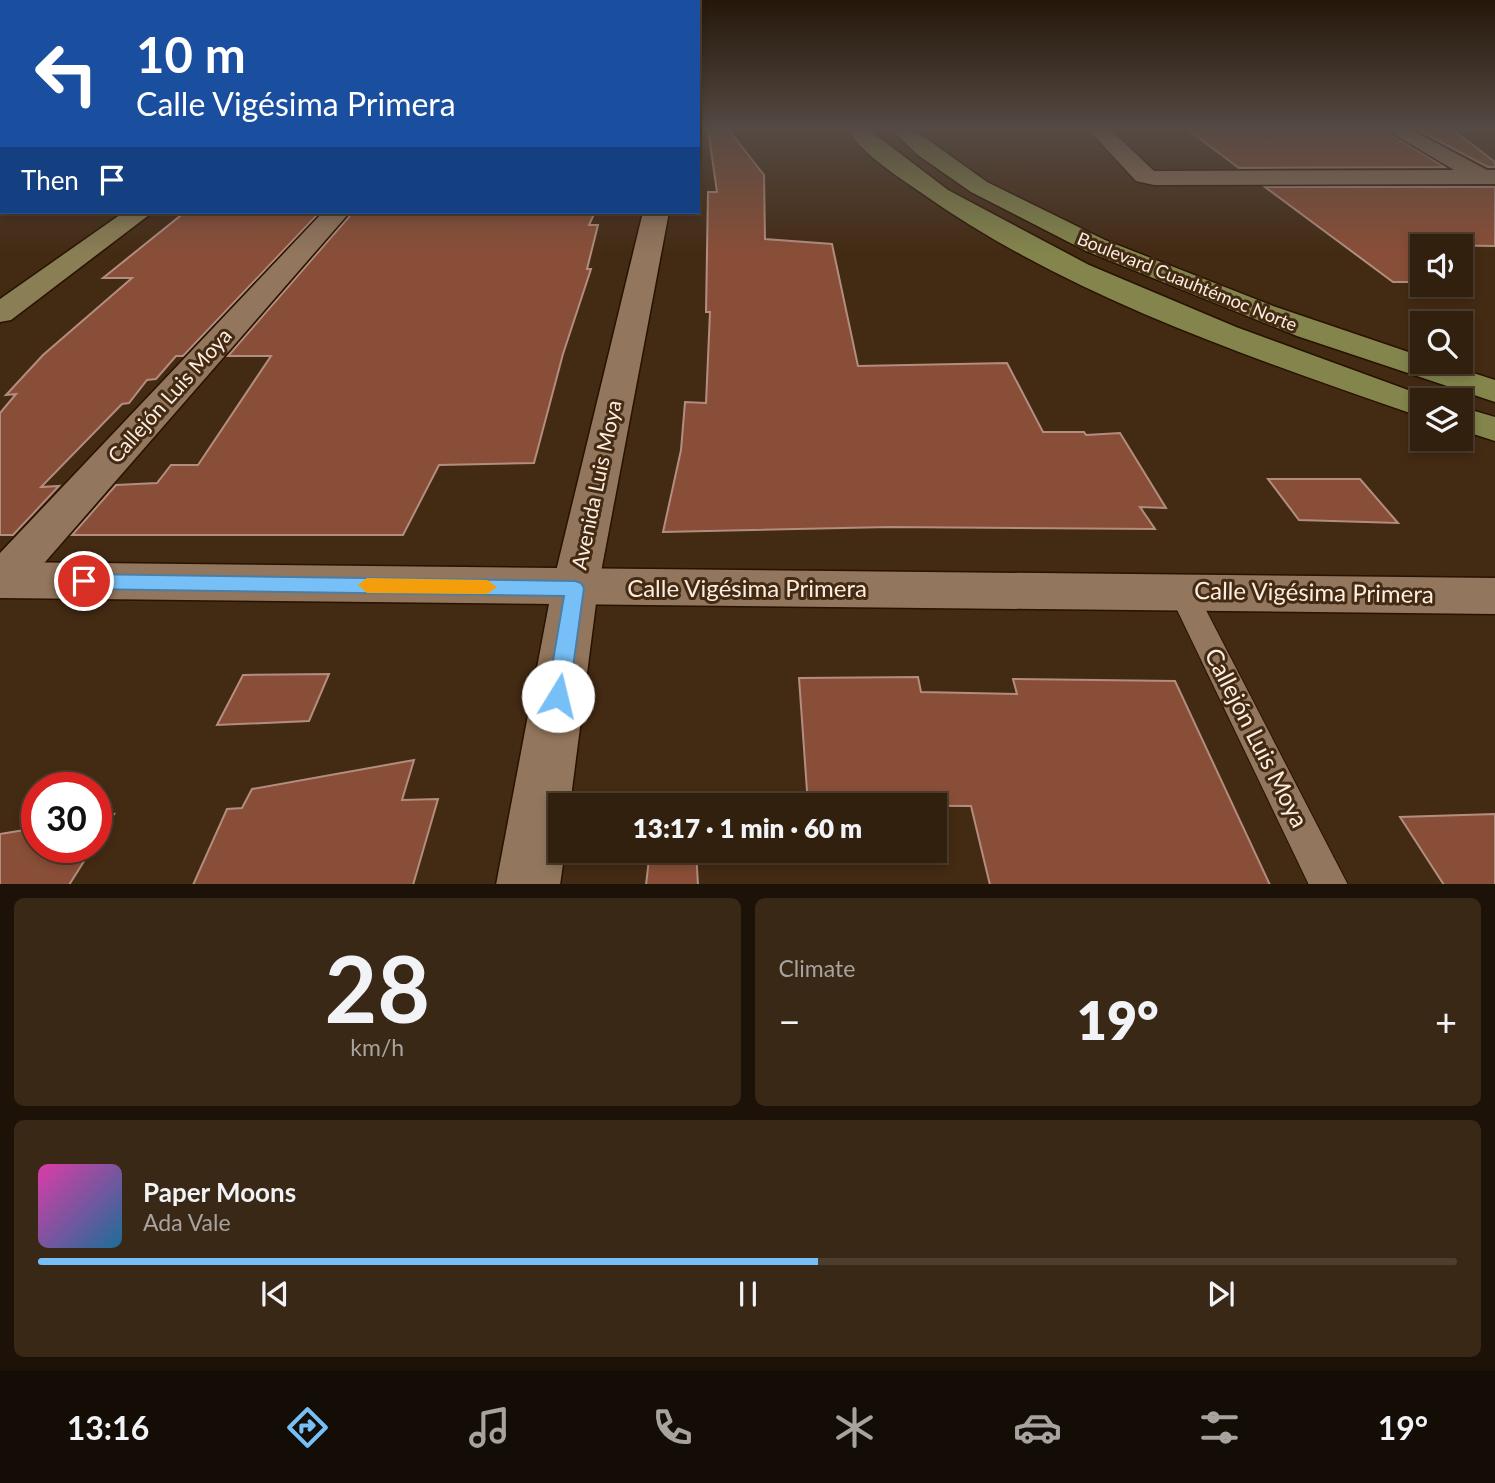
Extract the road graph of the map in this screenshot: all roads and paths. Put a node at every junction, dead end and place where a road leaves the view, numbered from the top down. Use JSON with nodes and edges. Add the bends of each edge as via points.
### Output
{"nodes":[{"id":1,"x":903,"y":170,"type":"edge"},
{"id":2,"x":955,"y":170,"type":"edge"},
{"id":3,"x":1141,"y":170,"type":"edge"},
{"id":4,"x":1474,"y":170,"type":"edge"},
{"id":5,"x":1491,"y":179,"type":"edge"},
{"id":6,"x":137,"y":214,"type":"edge"},
{"id":7,"x":335,"y":214,"type":"edge"},
{"id":8,"x":656,"y":214,"type":"edge"},
{"id":9,"x":0,"y":313,"type":"edge"},
{"id":10,"x":1495,"y":391,"type":"edge"},
{"id":11,"x":1410,"y":400,"type":"edge"},
{"id":12,"x":1473,"y":422,"type":"edge"},
{"id":13,"x":1495,"y":429,"type":"edge"},
{"id":14,"x":1,"y":580,"type":"edge"},
{"id":15,"x":575,"y":588,"type":"junction"},
{"id":16,"x":1182,"y":591,"type":"junction"},
{"id":17,"x":1495,"y":596,"type":"edge"},
{"id":18,"x":528,"y":884,"type":"edge"},
{"id":19,"x":1329,"y":884,"type":"edge"}],
"edges":[{"from":1,"to":11,"type":"main road","name":"Boulevard Cuauhtémoc Norte","via":[[989,226],[1090,278],[1231,338]]},
{"from":2,"to":10,"type":"main road","name":"Boulevard Cuauhtémoc Norte","via":[[1073,236],[1295,327]]},
{"from":3,"to":5,"type":"street","via":[[1149,178]]},
{"from":4,"to":5,"type":"street"},
{"from":6,"to":9,"type":"main road"},
{"from":7,"to":14,"type":"street","name":"Callejón Luis Moya"},
{"from":8,"to":15,"type":"street","name":"Avenida Luis Moya"},
{"from":12,"to":13,"type":"main road"},
{"from":14,"to":15,"type":"street","name":"Calle Vigésima Primera"},
{"from":15,"to":16,"type":"street","name":"Calle Vigésima Primera"},
{"from":15,"to":18,"type":"street","name":"Avenida Luis Moya"},
{"from":16,"to":17,"type":"street","name":"Calle Vigésima Primera"},
{"from":16,"to":19,"type":"lane","name":"Callejón Luis Moya"}]}
